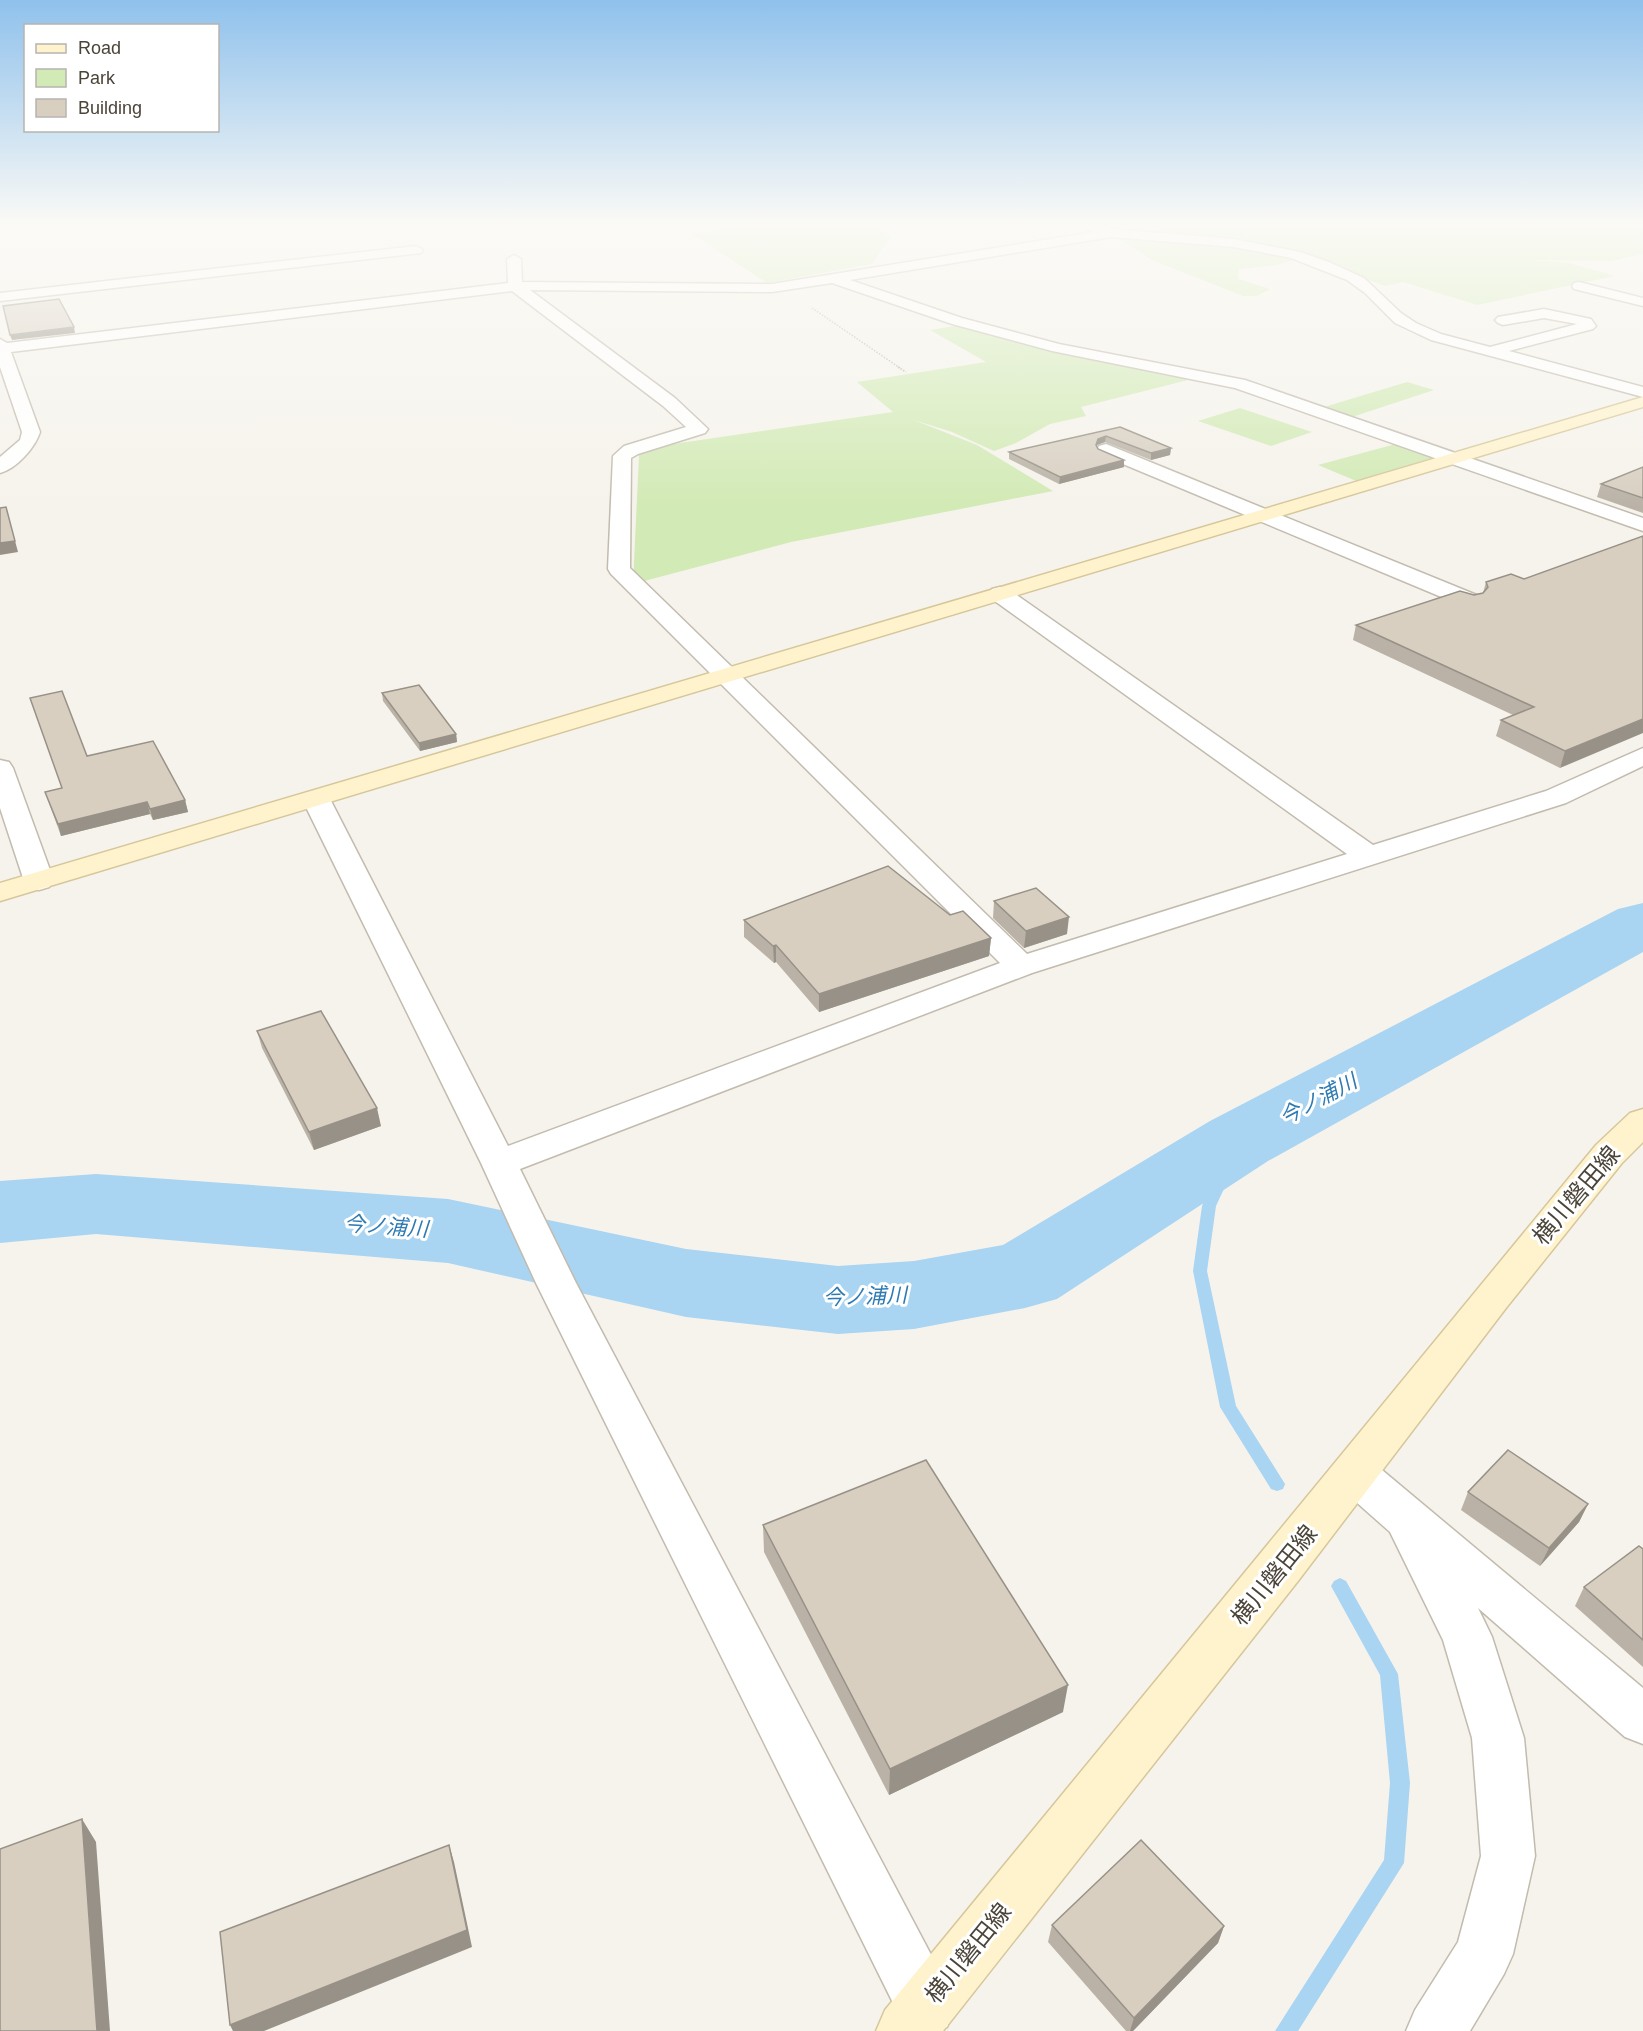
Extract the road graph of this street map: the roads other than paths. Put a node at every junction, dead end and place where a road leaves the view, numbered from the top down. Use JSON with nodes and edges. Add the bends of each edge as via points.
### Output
{"nodes":[{"id":1,"x":247,"y":318,"type":"edge"},
{"id":2,"x":557,"y":318,"type":"edge"},
{"id":3,"x":948,"y":318,"type":"edge"},
{"id":4,"x":1398,"y":318,"type":"edge"},
{"id":5,"x":1514,"y":318,"type":"edge"},
{"id":6,"x":1571,"y":318,"type":"edge"},
{"id":7,"x":1503,"y":320,"type":"dead end"},
{"id":8,"x":0,"y":347,"type":"edge"},
{"id":9,"x":1491,"y":351,"type":"junction"},
{"id":10,"x":1643,"y":392,"type":"edge"},
{"id":11,"x":1643,"y":402,"type":"edge"},
{"id":12,"x":1106,"y":450,"type":"edge"},
{"id":13,"x":1455,"y":458,"type":"junction"},
{"id":14,"x":0,"y":467,"type":"edge"},
{"id":15,"x":1263,"y":515,"type":"junction"},
{"id":16,"x":1643,"y":525,"type":"edge"},
{"id":17,"x":1000,"y":594,"type":"junction"},
{"id":18,"x":1471,"y":601,"type":"edge"},
{"id":19,"x":726,"y":677,"type":"junction"},
{"id":20,"x":1643,"y":756,"type":"edge"},
{"id":21,"x":0,"y":768,"type":"edge"},
{"id":22,"x":316,"y":799,"type":"junction"},
{"id":23,"x":1369,"y":856,"type":"junction"},
{"id":24,"x":39,"y":881,"type":"junction"},
{"id":25,"x":0,"y":892,"type":"edge"},
{"id":26,"x":1021,"y":966,"type":"junction"},
{"id":27,"x":1643,"y":1121,"type":"edge"},
{"id":28,"x":499,"y":1163,"type":"junction"},
{"id":29,"x":1354,"y":1473,"type":"junction"},
{"id":30,"x":1406,"y":1517,"type":"junction"},
{"id":31,"x":1643,"y":1720,"type":"edge"},
{"id":32,"x":916,"y":2018,"type":"edge"},
{"id":33,"x":1436,"y":2031,"type":"edge"}],
"edges":[{"from":1,"to":8,"type":"street"},
{"from":2,"to":19,"type":"street","via":[[699,429],[622,456],[619,569]]},
{"from":3,"to":13,"type":"street","via":[[1058,348],[1239,384]]},
{"from":4,"to":9,"type":"street","via":[[1436,337]]},
{"from":5,"to":7,"type":"street"},
{"from":6,"to":9,"type":"street","via":[[1588,326]]},
{"from":8,"to":14,"type":"street","via":[[31,432],[28,442]]},
{"from":9,"to":10,"type":"street"},
{"from":11,"to":13,"type":"street"},
{"from":12,"to":15,"type":"street"},
{"from":13,"to":15,"type":"street"},
{"from":13,"to":16,"type":"street"},
{"from":15,"to":17,"type":"street"},
{"from":15,"to":18,"type":"street"},
{"from":17,"to":19,"type":"street"},
{"from":17,"to":23,"type":"street"},
{"from":19,"to":22,"type":"street"},
{"from":19,"to":26,"type":"street"},
{"from":20,"to":23,"type":"street","via":[[1556,797]]},
{"from":21,"to":24,"type":"street"},
{"from":22,"to":24,"type":"street"},
{"from":22,"to":28,"type":"street"},
{"from":23,"to":26,"type":"street"},
{"from":24,"to":25,"type":"street"},
{"from":26,"to":28,"type":"street"},
{"from":27,"to":29,"type":"street","name":"横川磐田線","via":[[1609,1154],[1492,1296]]},
{"from":28,"to":32,"type":"street"},
{"from":29,"to":30,"type":"street"},
{"from":29,"to":32,"type":"street","name":"横川磐田線"},
{"from":30,"to":31,"type":"street"},
{"from":30,"to":33,"type":"street","via":[[1467,1637],[1498,1738],[1508,1856],[1484,1954]]}]}
